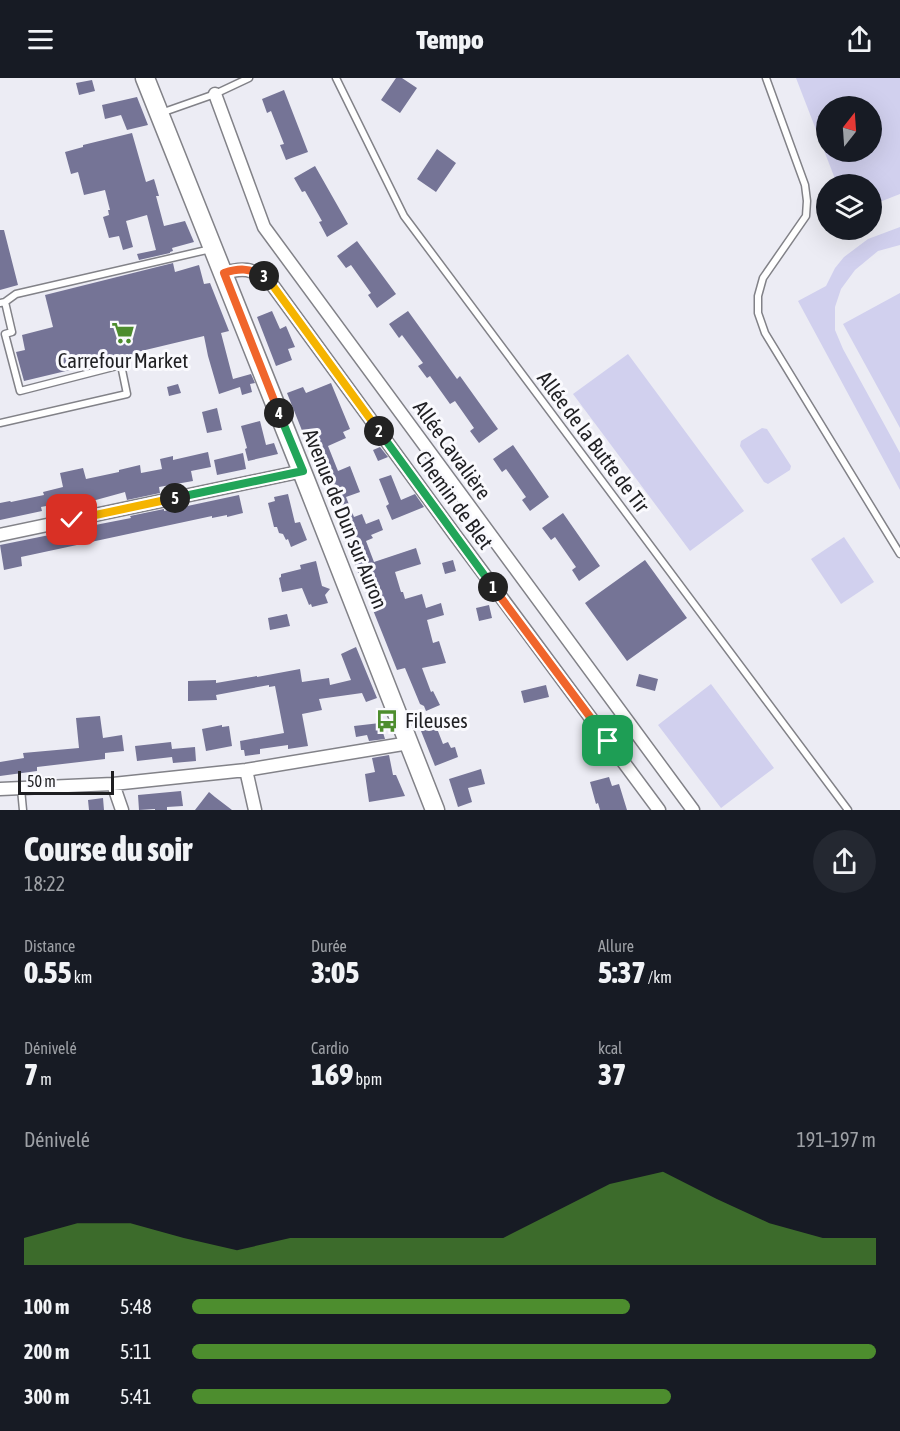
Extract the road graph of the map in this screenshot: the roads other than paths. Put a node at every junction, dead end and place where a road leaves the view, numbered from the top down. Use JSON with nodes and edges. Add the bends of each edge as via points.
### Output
{"nodes":[{"id":1,"x":145,"y":78,"type":"edge"},
{"id":2,"x":249,"y":78,"type":"edge"},
{"id":3,"x":336,"y":78,"type":"edge"},
{"id":4,"x":766,"y":78,"type":"edge"},
{"id":5,"x":215,"y":94,"type":"junction"},
{"id":6,"x":159,"y":114,"type":"junction"},
{"id":7,"x":213,"y":248,"type":"junction"},
{"id":8,"x":224,"y":273,"type":"junction"},
{"id":9,"x":2,"y":303,"type":"edge"},
{"id":10,"x":0,"y":423,"type":"edge"},
{"id":11,"x":303,"y":471,"type":"junction"},
{"id":12,"x":0,"y":535,"type":"edge"},
{"id":13,"x":900,"y":554,"type":"edge"},
{"id":14,"x":409,"y":743,"type":"junction"},
{"id":15,"x":246,"y":770,"type":"junction"},
{"id":16,"x":113,"y":784,"type":"junction"},
{"id":17,"x":0,"y":789,"type":"edge"},
{"id":18,"x":21,"y":789,"type":"junction"},
{"id":19,"x":23,"y":810,"type":"edge"},
{"id":20,"x":122,"y":810,"type":"edge"},
{"id":21,"x":255,"y":810,"type":"edge"},
{"id":22,"x":435,"y":810,"type":"edge"},
{"id":23,"x":659,"y":810,"type":"edge"},
{"id":24,"x":693,"y":810,"type":"edge"},
{"id":25,"x":848,"y":810,"type":"edge"}],
"edges":[{"from":1,"to":6,"type":"main road","name":"Avenue de Dun sur Auron"},
{"from":2,"to":5,"type":"lane"},
{"from":3,"to":25,"type":"lane","name":"Allée de la Butte de Tir","via":[[404,216]]},
{"from":4,"to":13,"type":"lane","via":[[805,185],[807,201],[806,216],[763,278],[758,313],[765,333]]},
{"from":5,"to":6,"type":"lane"},
{"from":5,"to":24,"type":"street","name":"Allée Cavalière","via":[[264,227]]},
{"from":6,"to":7,"type":"main road","name":"Avenue de Dun sur Auron"},
{"from":7,"to":8,"type":"main road","name":"Avenue de Dun sur Auron"},
{"from":7,"to":9,"type":"lane","via":[[16,294]]},
{"from":8,"to":11,"type":"main road","name":"Avenue de Dun sur Auron"},
{"from":8,"to":23,"type":"street","name":"Chemin de Blet","via":[[240,268],[268,279]]},
{"from":9,"to":10,"type":"lane","via":[[12,332],[6,334],[20,391],[121,365],[127,394]]},
{"from":11,"to":12,"type":"street"},
{"from":11,"to":14,"type":"main road","name":"Avenue de Dun sur Auron"},
{"from":14,"to":15,"type":"street"},
{"from":14,"to":22,"type":"main road","name":"Avenue de Dun sur Auron"},
{"from":15,"to":16,"type":"street"},
{"from":15,"to":21,"type":"street"},
{"from":16,"to":18,"type":"street"},
{"from":16,"to":20,"type":"street"},
{"from":17,"to":18,"type":"street"},
{"from":18,"to":19,"type":"lane"}]}
